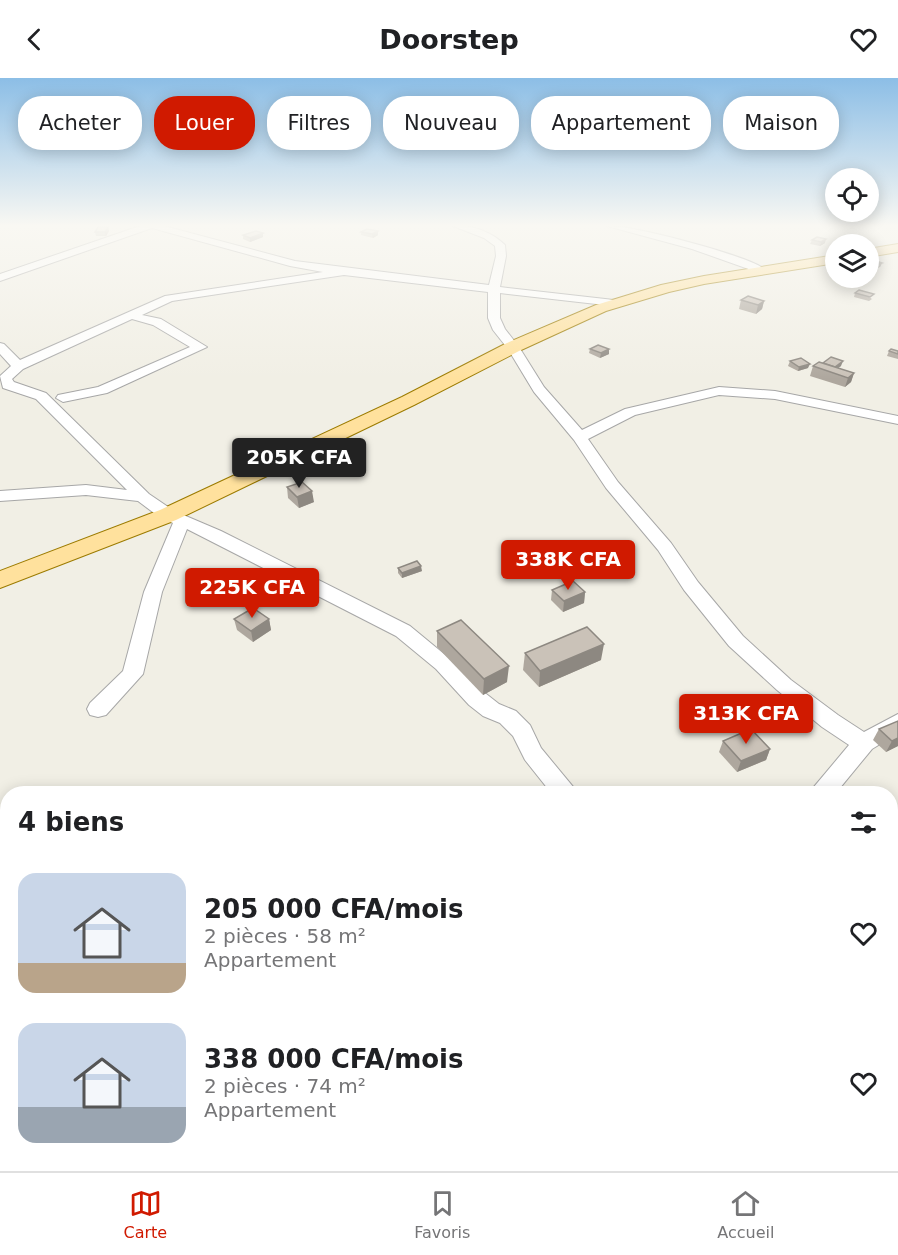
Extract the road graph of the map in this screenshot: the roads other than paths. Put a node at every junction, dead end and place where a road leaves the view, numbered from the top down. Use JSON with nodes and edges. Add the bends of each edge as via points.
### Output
{"nodes":[{"id":1,"x":315,"y":277,"type":"edge"},
{"id":2,"x":382,"y":277,"type":"edge"},
{"id":3,"x":497,"y":277,"type":"edge"},
{"id":4,"x":723,"y":277,"type":"edge"},
{"id":5,"x":494,"y":289,"type":"junction"},
{"id":6,"x":614,"y":303,"type":"junction"},
{"id":7,"x":130,"y":315,"type":"junction"},
{"id":8,"x":0,"y":347,"type":"edge"},
{"id":9,"x":513,"y":347,"type":"junction"},
{"id":10,"x":18,"y":366,"type":"junction"},
{"id":11,"x":63,"y":398,"type":"dead end"},
{"id":12,"x":898,"y":420,"type":"edge"},
{"id":13,"x":580,"y":437,"type":"junction"},
{"id":14,"x":0,"y":496,"type":"edge"},
{"id":15,"x":143,"y":497,"type":"junction"},
{"id":16,"x":175,"y":518,"type":"junction"},
{"id":17,"x":0,"y":580,"type":"edge"},
{"id":18,"x":98,"y":709,"type":"dead end"},
{"id":19,"x":898,"y":722,"type":"edge"},
{"id":20,"x":864,"y":744,"type":"junction"},
{"id":21,"x":560,"y":786,"type":"edge"},
{"id":22,"x":827,"y":786,"type":"edge"}],
"edges":[{"from":1,"to":7,"type":"street","via":[[176,296]]},
{"from":2,"to":5,"type":"street"},
{"from":3,"to":5,"type":"street"},
{"from":4,"to":6,"type":"main road"},
{"from":5,"to":6,"type":"street"},
{"from":5,"to":9,"type":"street","via":[[494,318]]},
{"from":6,"to":9,"type":"main road"},
{"from":7,"to":10,"type":"street"},
{"from":7,"to":11,"type":"street","via":[[157,322],[201,347],[102,390]]},
{"from":8,"to":10,"type":"street"},
{"from":9,"to":13,"type":"street","via":[[539,389]]},
{"from":9,"to":16,"type":"main road"},
{"from":10,"to":15,"type":"street","via":[[5,378],[8,385],[41,396]]},
{"from":12,"to":13,"type":"street","via":[[775,395],[719,391],[630,412]]},
{"from":13,"to":20,"type":"street","via":[[612,485],[736,641],[784,685]]},
{"from":14,"to":15,"type":"street","via":[[86,490]]},
{"from":15,"to":16,"type":"street"},
{"from":16,"to":17,"type":"main road"},
{"from":16,"to":18,"type":"street","via":[[133,674]]},
{"from":16,"to":21,"type":"street","via":[[403,631],[477,699],[508,717]]},
{"from":19,"to":20,"type":"street"},
{"from":20,"to":22,"type":"street"}]}
